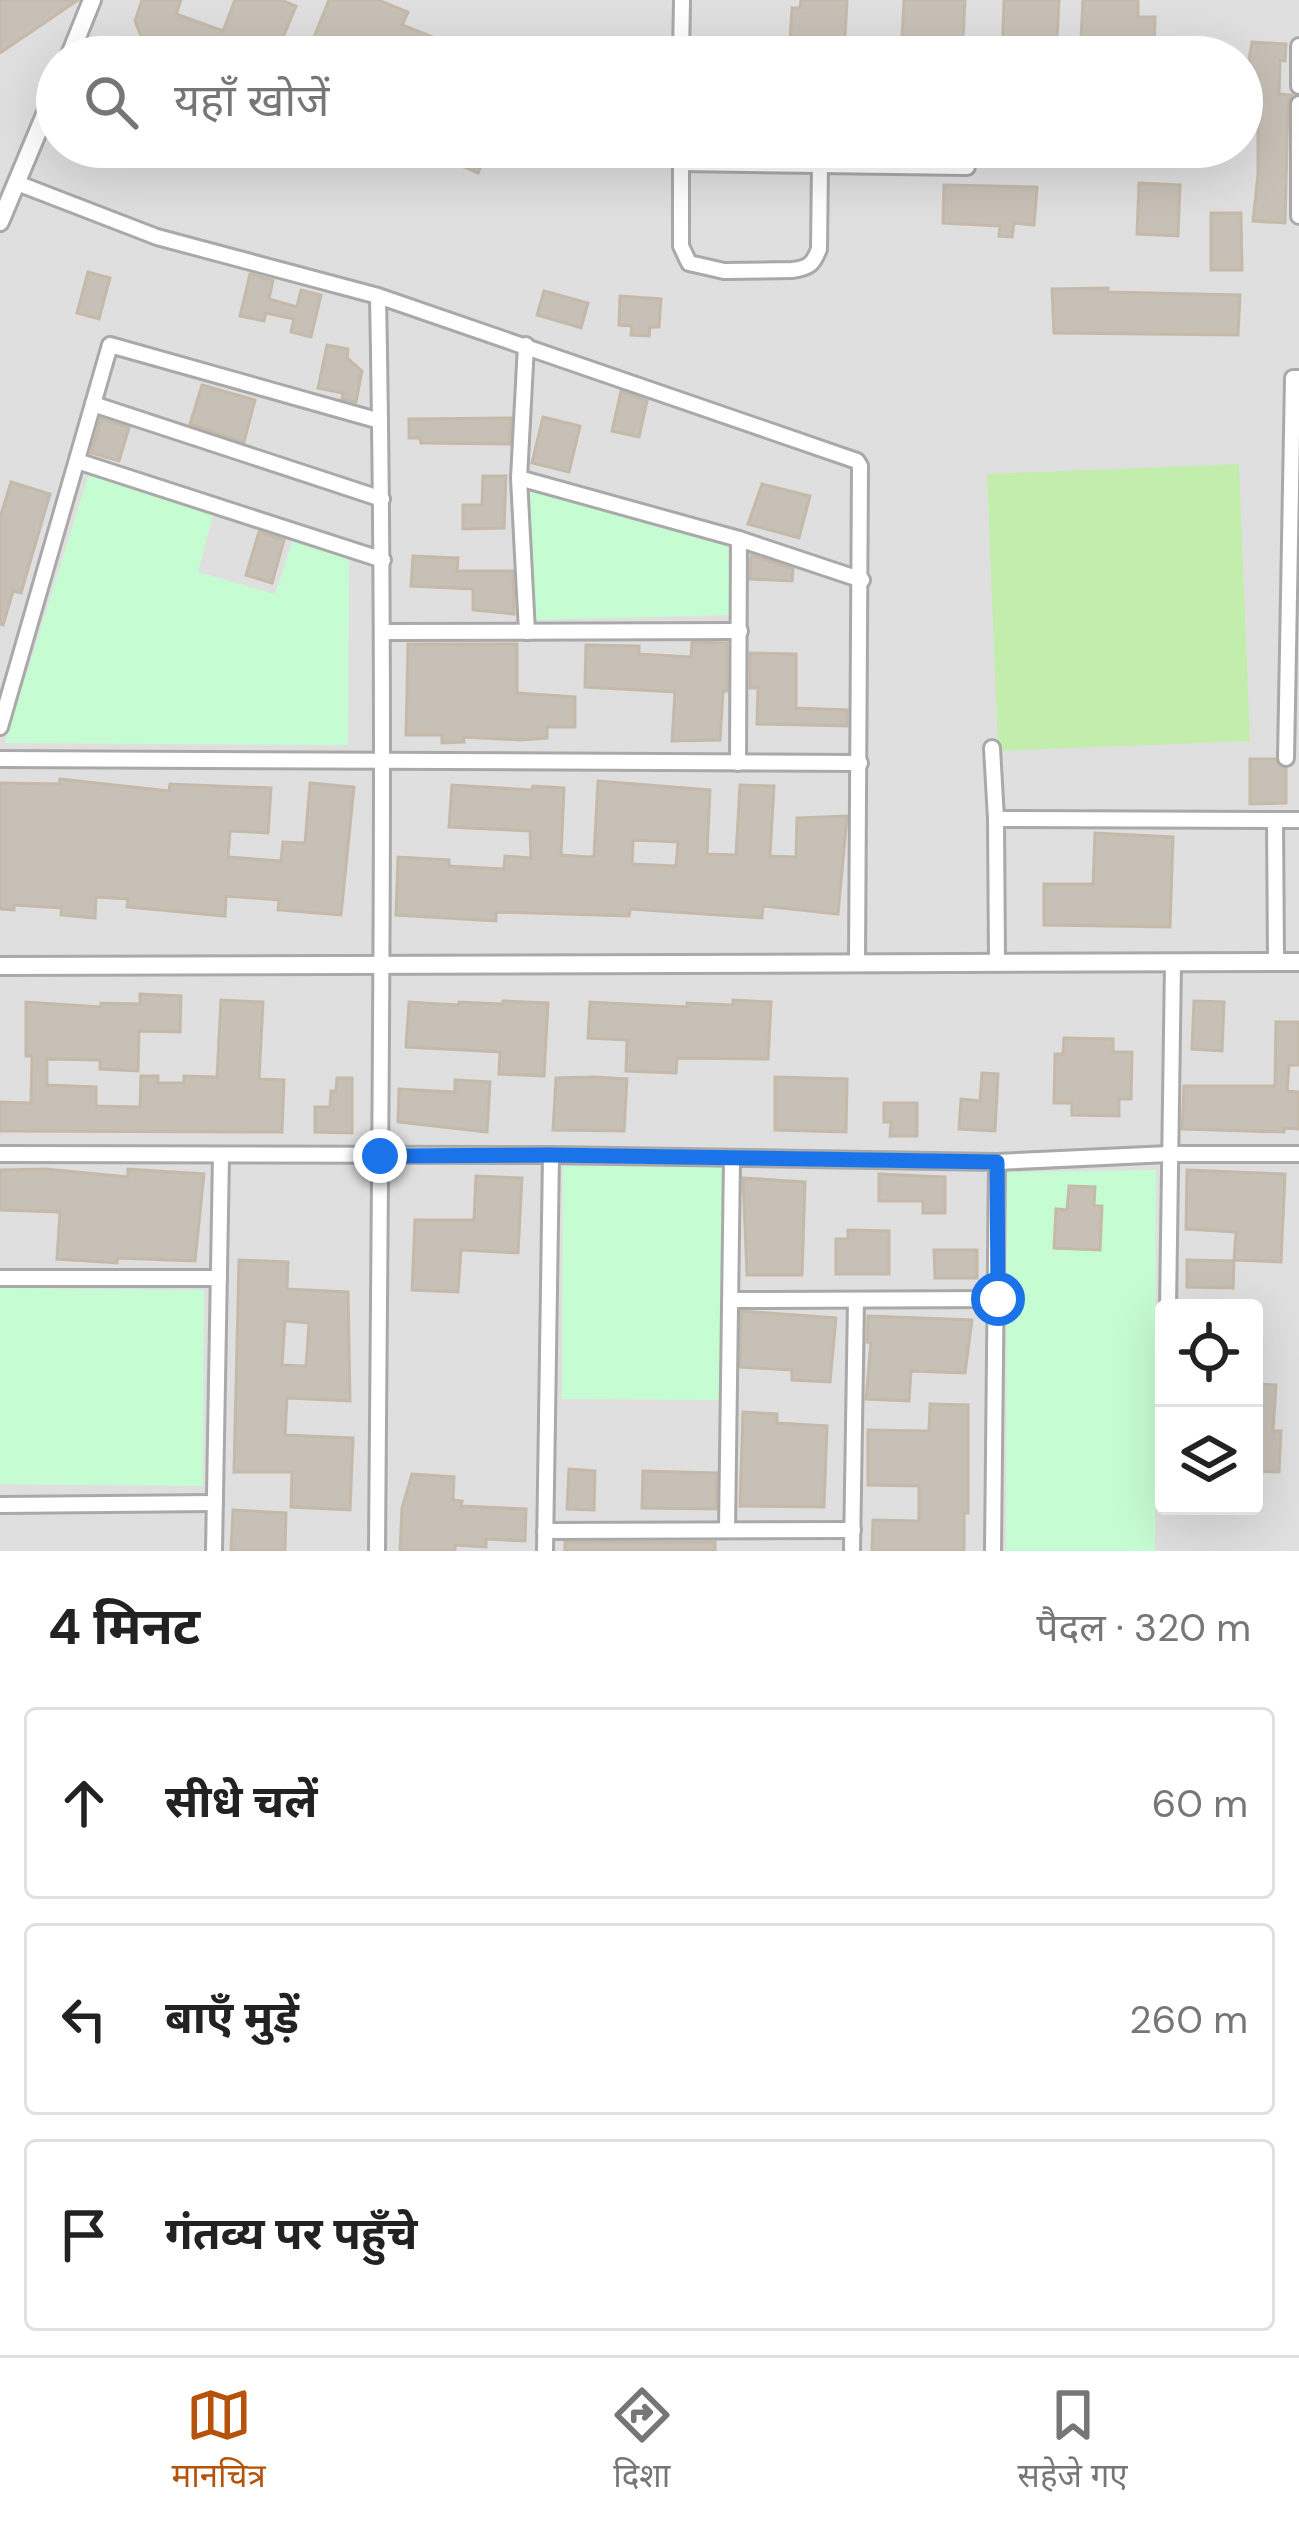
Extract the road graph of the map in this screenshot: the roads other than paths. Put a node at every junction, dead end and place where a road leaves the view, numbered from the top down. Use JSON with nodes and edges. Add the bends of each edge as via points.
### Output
{"nodes":[{"id":1,"x":682,"y":0,"type":"edge"},
{"id":2,"x":89,"y":2,"type":"edge"},
{"id":3,"x":77,"y":36,"type":"edge"},
{"id":4,"x":681,"y":36,"type":"edge"},
{"id":5,"x":1299,"y":46,"type":"edge"},
{"id":6,"x":1299,"y":86,"type":"edge"},
{"id":7,"x":1299,"y":104,"type":"edge"},
{"id":8,"x":36,"y":137,"type":"edge"},
{"id":9,"x":681,"y":168,"type":"edge"},
{"id":10,"x":820,"y":168,"type":"edge"},
{"id":11,"x":1299,"y":179,"type":"edge"},
{"id":12,"x":17,"y":183,"type":"junction"},
{"id":13,"x":1299,"y":216,"type":"edge"},
{"id":14,"x":0,"y":223,"type":"edge"},
{"id":15,"x":378,"y":296,"type":"junction"},
{"id":16,"x":526,"y":345,"type":"junction"},
{"id":17,"x":1299,"y":378,"type":"edge"},
{"id":18,"x":93,"y":404,"type":"junction"},
{"id":19,"x":380,"y":421,"type":"junction"},
{"id":20,"x":76,"y":461,"type":"junction"},
{"id":21,"x":1295,"y":467,"type":"edge"},
{"id":22,"x":519,"y":478,"type":"junction"},
{"id":23,"x":382,"y":499,"type":"junction"},
{"id":24,"x":739,"y":538,"type":"junction"},
{"id":25,"x":1294,"y":550,"type":"edge"},
{"id":26,"x":383,"y":560,"type":"junction"},
{"id":27,"x":862,"y":580,"type":"junction"},
{"id":28,"x":383,"y":632,"type":"junction"},
{"id":29,"x":526,"y":632,"type":"junction"},
{"id":30,"x":740,"y":632,"type":"junction"},
{"id":31,"x":1293,"y":635,"type":"edge"},
{"id":32,"x":1293,"y":710,"type":"edge"},
{"id":33,"x":0,"y":727,"type":"edge"},
{"id":34,"x":992,"y":748,"type":"dead end"},
{"id":35,"x":1286,"y":758,"type":"dead end"},
{"id":36,"x":0,"y":759,"type":"edge"},
{"id":37,"x":738,"y":763,"type":"junction"},
{"id":38,"x":860,"y":763,"type":"junction"},
{"id":39,"x":382,"y":764,"type":"junction"},
{"id":40,"x":995,"y":819,"type":"junction"},
{"id":41,"x":1275,"y":820,"type":"junction"},
{"id":42,"x":1299,"y":820,"type":"edge"},
{"id":43,"x":1173,"y":962,"type":"junction"},
{"id":44,"x":1276,"y":962,"type":"junction"},
{"id":45,"x":1299,"y":962,"type":"edge"},
{"id":46,"x":857,"y":963,"type":"junction"},
{"id":47,"x":997,"y":963,"type":"junction"},
{"id":48,"x":383,"y":965,"type":"junction"},
{"id":49,"x":0,"y":966,"type":"edge"},
{"id":50,"x":0,"y":1154,"type":"edge"},
{"id":51,"x":1169,"y":1154,"type":"junction"},
{"id":52,"x":1299,"y":1154,"type":"edge"},
{"id":53,"x":551,"y":1155,"type":"junction"},
{"id":54,"x":221,"y":1156,"type":"junction"},
{"id":55,"x":380,"y":1156,"type":"junction"},
{"id":56,"x":732,"y":1159,"type":"junction"},
{"id":57,"x":997,"y":1162,"type":"junction"},
{"id":58,"x":0,"y":1278,"type":"edge"},
{"id":59,"x":219,"y":1278,"type":"junction"},
{"id":60,"x":998,"y":1299,"type":"junction"},
{"id":61,"x":1168,"y":1299,"type":"edge"},
{"id":62,"x":730,"y":1300,"type":"junction"},
{"id":63,"x":856,"y":1300,"type":"junction"},
{"id":64,"x":214,"y":1503,"type":"junction"},
{"id":65,"x":0,"y":1505,"type":"edge"},
{"id":66,"x":727,"y":1530,"type":"junction"},
{"id":67,"x":853,"y":1530,"type":"junction"},
{"id":68,"x":545,"y":1531,"type":"junction"},
{"id":69,"x":214,"y":1551,"type":"edge"},
{"id":70,"x":377,"y":1551,"type":"edge"},
{"id":71,"x":545,"y":1551,"type":"edge"},
{"id":72,"x":852,"y":1551,"type":"edge"},
{"id":73,"x":994,"y":1551,"type":"edge"}],
"edges":[{"from":1,"to":4,"type":"street"},
{"from":2,"to":3,"type":"street"},
{"from":5,"to":6,"type":"street"},
{"from":7,"to":11,"type":"street"},
{"from":8,"to":12,"type":"street"},
{"from":9,"to":10,"type":"street","via":[[681,246],[689,262],[724,271],[807,268],[814,261]]},
{"from":11,"to":13,"type":"street"},
{"from":12,"to":14,"type":"street"},
{"from":12,"to":15,"type":"street","via":[[157,237]]},
{"from":15,"to":16,"type":"street"},
{"from":15,"to":19,"type":"street"},
{"from":16,"to":22,"type":"street"},
{"from":16,"to":27,"type":"street","via":[[856,461]]},
{"from":17,"to":21,"type":"street","via":[[1292,378]]},
{"from":18,"to":19,"type":"street","via":[[110,345]]},
{"from":18,"to":20,"type":"street"},
{"from":18,"to":23,"type":"street"},
{"from":19,"to":23,"type":"street"},
{"from":20,"to":26,"type":"street"},
{"from":20,"to":33,"type":"street"},
{"from":21,"to":25,"type":"street"},
{"from":22,"to":24,"type":"street"},
{"from":22,"to":29,"type":"street"},
{"from":23,"to":26,"type":"street"},
{"from":24,"to":27,"type":"street"},
{"from":24,"to":30,"type":"street"},
{"from":25,"to":31,"type":"street"},
{"from":26,"to":28,"type":"street"},
{"from":27,"to":38,"type":"street"},
{"from":28,"to":29,"type":"street"},
{"from":28,"to":39,"type":"street"},
{"from":29,"to":30,"type":"street"},
{"from":30,"to":37,"type":"street"},
{"from":31,"to":32,"type":"street"},
{"from":32,"to":35,"type":"street"},
{"from":34,"to":40,"type":"street"},
{"from":36,"to":39,"type":"street"},
{"from":37,"to":38,"type":"street"},
{"from":37,"to":39,"type":"street"},
{"from":38,"to":46,"type":"street"},
{"from":39,"to":48,"type":"street"},
{"from":40,"to":41,"type":"street"},
{"from":40,"to":47,"type":"street"},
{"from":41,"to":42,"type":"street"},
{"from":41,"to":44,"type":"street"},
{"from":43,"to":44,"type":"street"},
{"from":43,"to":47,"type":"street"},
{"from":43,"to":51,"type":"street"},
{"from":44,"to":45,"type":"street"},
{"from":46,"to":47,"type":"street"},
{"from":46,"to":48,"type":"street"},
{"from":48,"to":49,"type":"street"},
{"from":48,"to":55,"type":"street"},
{"from":50,"to":54,"type":"street"},
{"from":51,"to":52,"type":"street"},
{"from":51,"to":57,"type":"street"},
{"from":51,"to":61,"type":"street"},
{"from":53,"to":55,"type":"street"},
{"from":53,"to":56,"type":"street"},
{"from":53,"to":68,"type":"street"},
{"from":54,"to":55,"type":"street"},
{"from":54,"to":59,"type":"street"},
{"from":55,"to":70,"type":"street"},
{"from":56,"to":57,"type":"street"},
{"from":56,"to":62,"type":"street"},
{"from":57,"to":60,"type":"street"},
{"from":58,"to":59,"type":"street"},
{"from":59,"to":64,"type":"street"},
{"from":60,"to":63,"type":"street"},
{"from":60,"to":73,"type":"street"},
{"from":62,"to":63,"type":"street"},
{"from":62,"to":66,"type":"street"},
{"from":63,"to":67,"type":"street"},
{"from":64,"to":65,"type":"street"},
{"from":64,"to":69,"type":"street"},
{"from":66,"to":67,"type":"street"},
{"from":66,"to":68,"type":"street"},
{"from":67,"to":72,"type":"street"},
{"from":68,"to":71,"type":"street"}]}
